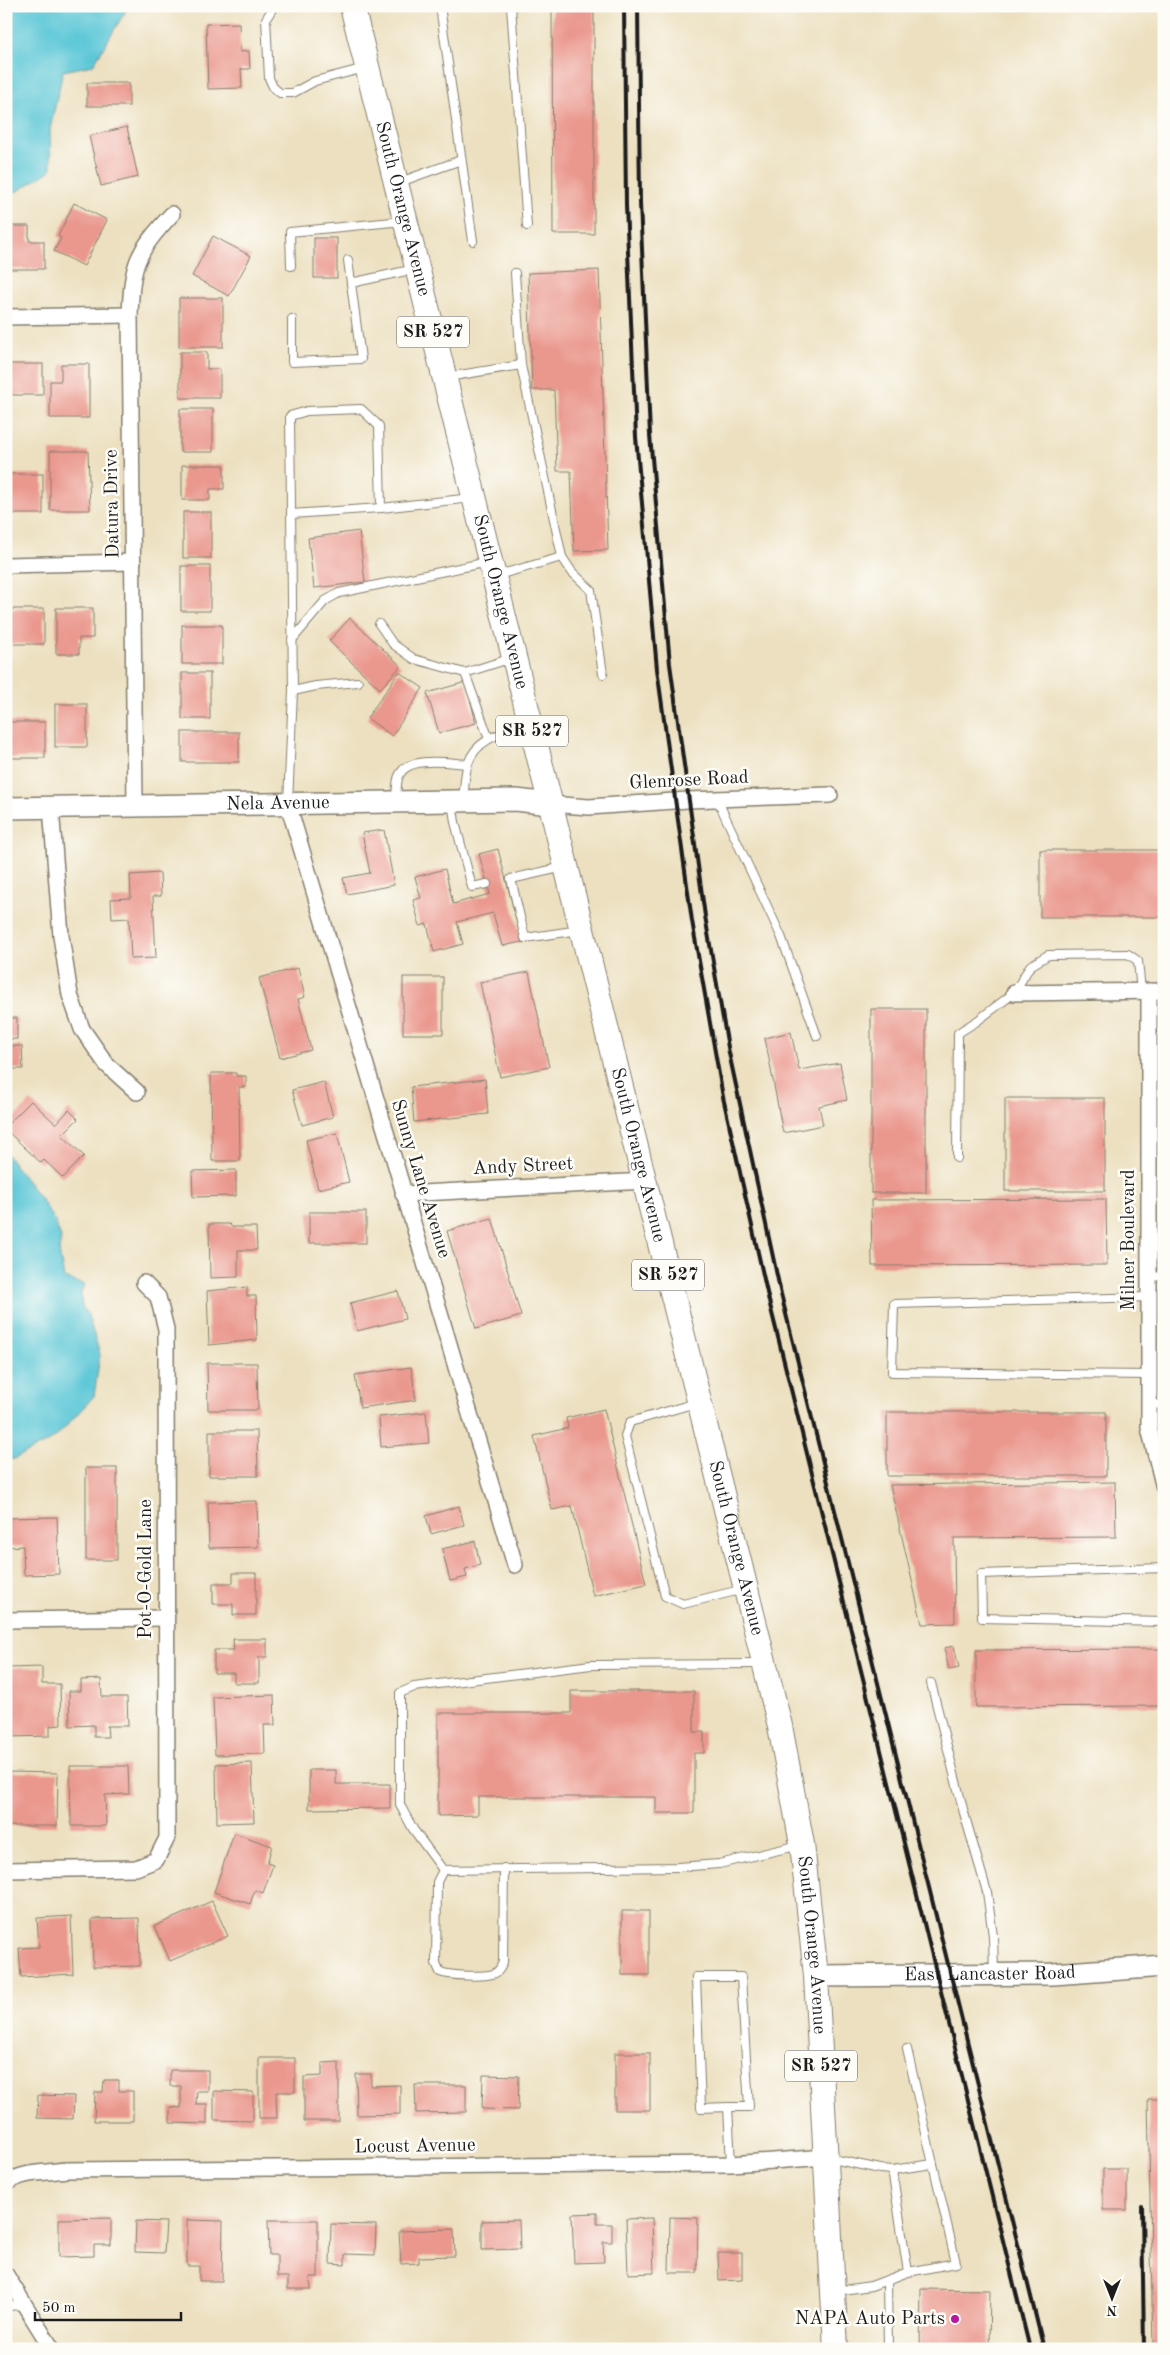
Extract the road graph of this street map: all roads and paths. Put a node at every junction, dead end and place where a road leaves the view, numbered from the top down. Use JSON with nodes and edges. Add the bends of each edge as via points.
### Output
{"nodes":[{"id":1,"x":274,"y":6,"type":"edge"},
{"id":2,"x":352,"y":6,"type":"edge"},
{"id":3,"x":440,"y":6,"type":"edge"},
{"id":4,"x":511,"y":6,"type":"edge"},
{"id":5,"x":367,"y":68,"type":"junction"},
{"id":6,"x":462,"y":160,"type":"junction"},
{"id":7,"x":395,"y":183,"type":"junction"},
{"id":8,"x":172,"y":214,"type":"dead end"},
{"id":9,"x":405,"y":221,"type":"junction"},
{"id":10,"x":527,"y":226,"type":"dead end"},
{"id":11,"x":473,"y":241,"type":"dead end"},
{"id":12,"x":348,"y":260,"type":"dead end"},
{"id":13,"x":291,"y":266,"type":"dead end"},
{"id":14,"x":417,"y":269,"type":"junction"},
{"id":15,"x":515,"y":273,"type":"dead end"},
{"id":16,"x":351,"y":283,"type":"junction"},
{"id":17,"x":130,"y":316,"type":"junction"},
{"id":18,"x":6,"y":317,"type":"edge"},
{"id":19,"x":292,"y":319,"type":"dead end"},
{"id":20,"x":521,"y":366,"type":"junction"},
{"id":21,"x":444,"y":378,"type":"junction"},
{"id":22,"x":474,"y":497,"type":"junction"},
{"id":23,"x":381,"y":508,"type":"junction"},
{"id":24,"x":291,"y":514,"type":"junction"},
{"id":25,"x":562,"y":557,"type":"junction"},
{"id":26,"x":133,"y":562,"type":"junction"},
{"id":27,"x":6,"y":564,"type":"edge"},
{"id":28,"x":492,"y":569,"type":"junction"},
{"id":29,"x":379,"y":624,"type":"dead end"},
{"id":30,"x":292,"y":640,"type":"junction"},
{"id":31,"x":514,"y":658,"type":"junction"},
{"id":32,"x":466,"y":673,"type":"junction"},
{"id":33,"x":604,"y":674,"type":"dead end"},
{"id":34,"x":358,"y":682,"type":"dead end"},
{"id":35,"x":293,"y":690,"type":"junction"},
{"id":36,"x":530,"y":723,"type":"junction"},
{"id":37,"x":489,"y":739,"type":"junction"},
{"id":38,"x":468,"y":764,"type":"junction"},
{"id":39,"x":830,"y":795,"type":"dead end"},
{"id":40,"x":717,"y":799,"type":"junction"},
{"id":41,"x":457,"y":801,"type":"junction"},
{"id":42,"x":396,"y":802,"type":"junction"},
{"id":43,"x":288,"y":804,"type":"junction"},
{"id":44,"x":550,"y":804,"type":"junction"},
{"id":45,"x":135,"y":805,"type":"junction"},
{"id":46,"x":51,"y":807,"type":"junction"},
{"id":47,"x":6,"y":808,"type":"edge"},
{"id":48,"x":566,"y":866,"type":"junction"},
{"id":49,"x":487,"y":884,"type":"dead end"},
{"id":50,"x":582,"y":929,"type":"junction"},
{"id":51,"x":1151,"y":991,"type":"edge"},
{"id":52,"x":1014,"y":992,"type":"junction"},
{"id":53,"x":817,"y":1036,"type":"dead end"},
{"id":54,"x":138,"y":1092,"type":"dead end"},
{"id":55,"x":957,"y":1158,"type":"dead end"},
{"id":56,"x":644,"y":1181,"type":"junction"},
{"id":57,"x":404,"y":1194,"type":"junction"},
{"id":58,"x":1156,"y":1277,"type":"edge"},
{"id":59,"x":144,"y":1283,"type":"dead end"},
{"id":60,"x":1149,"y":1298,"type":"junction"},
{"id":61,"x":1149,"y":1375,"type":"junction"},
{"id":62,"x":700,"y":1402,"type":"junction"},
{"id":63,"x":1156,"y":1405,"type":"edge"},
{"id":64,"x":1164,"y":1488,"type":"edge"},
{"id":65,"x":515,"y":1565,"type":"dead end"},
{"id":66,"x":1164,"y":1568,"type":"edge"},
{"id":67,"x":746,"y":1588,"type":"junction"},
{"id":68,"x":166,"y":1618,"type":"junction"},
{"id":69,"x":6,"y":1620,"type":"edge"},
{"id":70,"x":1164,"y":1622,"type":"edge"},
{"id":71,"x":765,"y":1664,"type":"junction"},
{"id":72,"x":931,"y":1683,"type":"dead end"},
{"id":73,"x":802,"y":1844,"type":"junction"},
{"id":74,"x":504,"y":1868,"type":"junction"},
{"id":75,"x":6,"y":1870,"type":"edge"},
{"id":76,"x":443,"y":1870,"type":"junction"},
{"id":77,"x":1164,"y":1966,"type":"edge"},
{"id":78,"x":994,"y":1974,"type":"junction"},
{"id":79,"x":816,"y":1976,"type":"junction"},
{"id":80,"x":907,"y":2049,"type":"dead end"},
{"id":81,"x":728,"y":2107,"type":"junction"},
{"id":82,"x":826,"y":2157,"type":"junction"},
{"id":83,"x":731,"y":2164,"type":"junction"},
{"id":84,"x":933,"y":2164,"type":"junction"},
{"id":85,"x":892,"y":2170,"type":"junction"},
{"id":86,"x":6,"y":2184,"type":"edge"},
{"id":87,"x":908,"y":2272,"type":"junction"},
{"id":88,"x":6,"y":2275,"type":"edge"},
{"id":89,"x":887,"y":2280,"type":"junction"},
{"id":90,"x":833,"y":2292,"type":"junction"},
{"id":91,"x":25,"y":2305,"type":"junction"},
{"id":92,"x":6,"y":2306,"type":"edge"},
{"id":93,"x":52,"y":2349,"type":"edge"},
{"id":94,"x":836,"y":2349,"type":"edge"},
{"id":95,"x":888,"y":2349,"type":"edge"}],
"edges":[{"from":1,"to":5,"type":"lane","via":[[266,19],[269,78],[280,93],[293,93],[314,81]]},
{"from":2,"to":5,"type":"main road","name":"South Orange Avenue","number":"SR 527"},
{"from":3,"to":6,"type":"lane"},
{"from":4,"to":10,"type":"lane"},
{"from":5,"to":7,"type":"main road","name":"South Orange Avenue","number":"SR 527"},
{"from":6,"to":7,"type":"lane"},
{"from":6,"to":11,"type":"lane"},
{"from":7,"to":9,"type":"main road","name":"South Orange Avenue","number":"SR 527"},
{"from":8,"to":17,"type":"street","name":"Datura Drive","via":[[141,250],[132,277]]},
{"from":9,"to":13,"type":"lane","via":[[290,232]]},
{"from":9,"to":14,"type":"main road","name":"South Orange Avenue","number":"SR 527"},
{"from":12,"to":16,"type":"lane"},
{"from":14,"to":16,"type":"lane"},
{"from":14,"to":21,"type":"main road","name":"South Orange Avenue","number":"SR 527"},
{"from":15,"to":20,"type":"lane"},
{"from":16,"to":19,"type":"lane","via":[[361,359],[292,362]]},
{"from":17,"to":18,"type":"street"},
{"from":17,"to":26,"type":"street","name":"Datura Drive"},
{"from":20,"to":21,"type":"lane"},
{"from":20,"to":25,"type":"lane"},
{"from":21,"to":22,"type":"main road","name":"South Orange Avenue","number":"SR 527"},
{"from":22,"to":23,"type":"lane"},
{"from":22,"to":28,"type":"main road","name":"South Orange Avenue","number":"SR 527"},
{"from":23,"to":24,"type":"lane"},
{"from":23,"to":24,"type":"lane","via":[[379,426],[361,409],[307,411],[290,416]]},
{"from":24,"to":30,"type":"lane"},
{"from":25,"to":28,"type":"lane"},
{"from":25,"to":33,"type":"lane","via":[[591,590]]},
{"from":26,"to":27,"type":"street"},
{"from":26,"to":45,"type":"street","name":"Datura Drive"},
{"from":28,"to":30,"type":"lane","via":[[417,576],[340,593],[325,601]]},
{"from":28,"to":31,"type":"main road","name":"South Orange Avenue","number":"SR 527"},
{"from":29,"to":32,"type":"lane","via":[[393,644],[414,659]]},
{"from":30,"to":35,"type":"lane"},
{"from":31,"to":32,"type":"lane"},
{"from":31,"to":36,"type":"main road","name":"South Orange Avenue","number":"SR 527"},
{"from":32,"to":37,"type":"lane"},
{"from":34,"to":35,"type":"lane"},
{"from":35,"to":43,"type":"lane"},
{"from":36,"to":37,"type":"lane"},
{"from":36,"to":44,"type":"main road","name":"South Orange Avenue","number":"SR 527"},
{"from":37,"to":38,"type":"lane","via":[[481,744]]},
{"from":38,"to":41,"type":"lane"},
{"from":38,"to":42,"type":"lane","via":[[421,762],[409,766],[399,776]]},
{"from":39,"to":40,"type":"street","name":"Glenrose Road"},
{"from":40,"to":44,"type":"street","name":"Glenrose Road","via":[[589,807]]},
{"from":40,"to":53,"type":"lane","via":[[781,936]]},
{"from":41,"to":42,"type":"street","name":"Nela Avenue"},
{"from":41,"to":44,"type":"street","name":"Nela Avenue","via":[[516,800]]},
{"from":41,"to":49,"type":"lane","via":[[454,822],[472,887]]},
{"from":42,"to":43,"type":"street","name":"Nela Avenue"},
{"from":43,"to":45,"type":"street","name":"Nela Avenue"},
{"from":43,"to":57,"type":"street","name":"Sunny Lane Avenue"},
{"from":44,"to":48,"type":"main road","name":"South Orange Avenue","number":"SR 527"},
{"from":45,"to":46,"type":"street","name":"Nela Avenue"},
{"from":46,"to":47,"type":"street","name":"Nela Avenue"},
{"from":46,"to":54,"type":"street","via":[[61,936],[70,995],[82,1029],[107,1065]]},
{"from":48,"to":50,"type":"main road","name":"South Orange Avenue","number":"SR 527"},
{"from":48,"to":50,"type":"lane","via":[[508,880],[525,938]]},
{"from":50,"to":56,"type":"main road","name":"South Orange Avenue","number":"SR 527"},
{"from":51,"to":52,"type":"street"},
{"from":51,"to":52,"type":"lane","via":[[1138,961],[1128,954],[1048,954],[1030,966]]},
{"from":51,"to":58,"type":"street","name":"Milner Boulevard"},
{"from":52,"to":55,"type":"lane","via":[[958,1033]]},
{"from":56,"to":57,"type":"street","name":"Andy Street"},
{"from":56,"to":62,"type":"main road","name":"South Orange Avenue","number":"SR 527"},
{"from":57,"to":65,"type":"street","name":"Sunny Lane Avenue"},
{"from":58,"to":60,"type":"street","name":"Milner Boulevard"},
{"from":59,"to":68,"type":"street","name":"Pot-O-Gold Lane","via":[[158,1298],[166,1329]]},
{"from":60,"to":61,"type":"street","name":"Milner Boulevard"},
{"from":60,"to":61,"type":"lane","via":[[894,1304],[892,1372]]},
{"from":61,"to":63,"type":"street","name":"Milner Boulevard"},
{"from":62,"to":67,"type":"main road","name":"South Orange Avenue","number":"SR 527"},
{"from":62,"to":67,"type":"lane","via":[[630,1422],[625,1436],[666,1596],[683,1604]]},
{"from":63,"to":64,"type":"street","name":"Milner Boulevard","via":[[1149,1428]]},
{"from":66,"to":70,"type":"lane","via":[[982,1574],[982,1618]]},
{"from":67,"to":71,"type":"main road","name":"South Orange Avenue","number":"SR 527"},
{"from":68,"to":69,"type":"street"},
{"from":68,"to":75,"type":"street","name":"Pot-O-Gold Lane","via":[[167,1838],[156,1860],[136,1868]]},
{"from":71,"to":73,"type":"main road","name":"South Orange Avenue","number":"SR 527"},
{"from":71,"to":76,"type":"lane","via":[[591,1665],[414,1686],[400,1693],[400,1805]]},
{"from":72,"to":78,"type":"lane","via":[[987,1892]]},
{"from":73,"to":74,"type":"lane","via":[[719,1864]]},
{"from":73,"to":79,"type":"main road","name":"South Orange Avenue","number":"SR 527"},
{"from":74,"to":76,"type":"lane"},
{"from":74,"to":76,"type":"lane","via":[[503,1962],[492,1974],[449,1975],[440,1972],[436,1963],[437,1882]]},
{"from":77,"to":78,"type":"street","name":"East Lancaster Road","via":[[1053,1974]]},
{"from":78,"to":79,"type":"street","name":"East Lancaster Road"},
{"from":79,"to":82,"type":"main road","name":"South Orange Avenue","number":"SR 527"},
{"from":80,"to":84,"type":"lane"},
{"from":81,"to":81,"type":"lane","via":[[749,2107],[741,1976],[696,1977],[701,2108]]},
{"from":81,"to":83,"type":"lane"},
{"from":82,"to":83,"type":"street","name":"Locust Avenue"},
{"from":82,"to":85,"type":"lane"},
{"from":82,"to":90,"type":"main road","name":"South Orange Avenue","number":"SR 527"},
{"from":83,"to":86,"type":"street","name":"Locust Avenue","via":[[65,2170],[26,2175]]},
{"from":84,"to":85,"type":"lane"},
{"from":84,"to":87,"type":"lane","via":[[956,2263]]},
{"from":85,"to":87,"type":"lane"},
{"from":87,"to":89,"type":"lane"},
{"from":88,"to":91,"type":"street"},
{"from":89,"to":90,"type":"lane"},
{"from":89,"to":95,"type":"lane"},
{"from":90,"to":94,"type":"main road","name":"South Orange Avenue","number":"SR 527"},
{"from":91,"to":92,"type":"lane"},
{"from":91,"to":93,"type":"street"}]}
